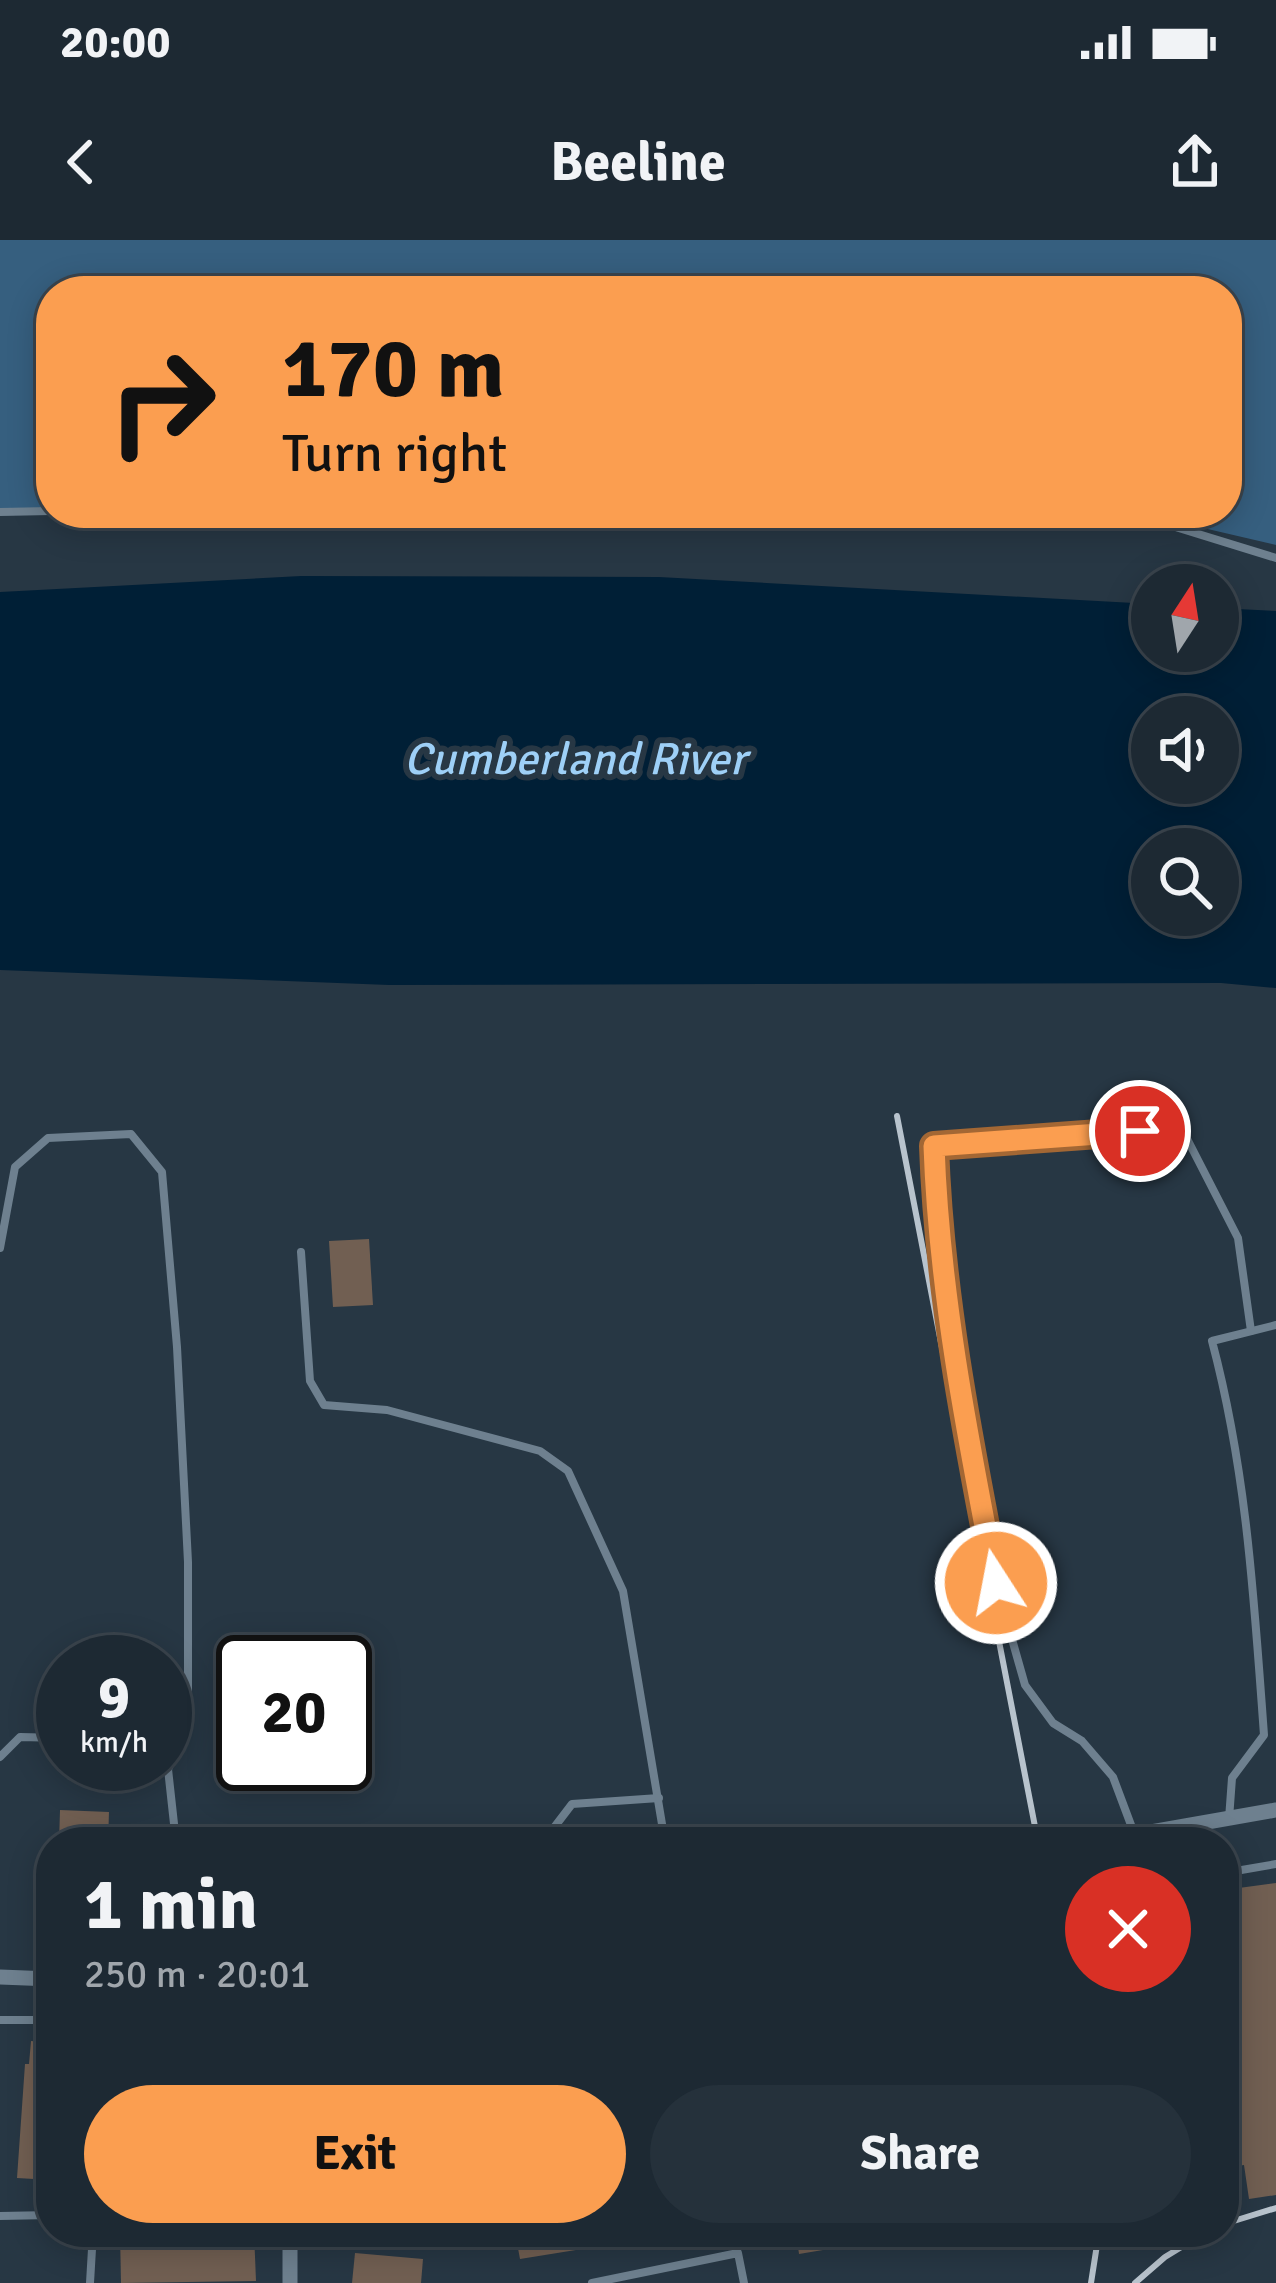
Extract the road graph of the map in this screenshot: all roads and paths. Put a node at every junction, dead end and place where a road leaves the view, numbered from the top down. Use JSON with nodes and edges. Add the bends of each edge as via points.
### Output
{"nodes":[{"id":1,"x":0,"y":512,"type":"edge"},
{"id":2,"x":36,"y":512,"type":"edge"},
{"id":3,"x":1178,"y":528,"type":"edge"},
{"id":4,"x":1276,"y":557,"type":"edge"},
{"id":5,"x":0,"y":1247,"type":"edge"},
{"id":6,"x":302,"y":1252,"type":"dead end"},
{"id":7,"x":1276,"y":1325,"type":"edge"},
{"id":8,"x":1252,"y":1331,"type":"junction"},
{"id":9,"x":188,"y":1635,"type":"edge"},
{"id":10,"x":1276,"y":1734,"type":"edge"},
{"id":11,"x":1264,"y":1736,"type":"junction"},
{"id":12,"x":36,"y":1738,"type":"edge"},
{"id":13,"x":0,"y":1757,"type":"edge"},
{"id":14,"x":169,"y":1791,"type":"edge"},
{"id":15,"x":659,"y":1798,"type":"junction"},
{"id":16,"x":1276,"y":1810,"type":"edge"},
{"id":17,"x":1229,"y":1820,"type":"junction"},
{"id":18,"x":174,"y":1827,"type":"edge"},
{"id":19,"x":554,"y":1827,"type":"edge"},
{"id":20,"x":663,"y":1827,"type":"edge"},
{"id":21,"x":1131,"y":1827,"type":"edge"},
{"id":22,"x":1201,"y":1827,"type":"edge"},
{"id":23,"x":1276,"y":1864,"type":"edge"},
{"id":24,"x":1239,"y":1870,"type":"edge"},
{"id":25,"x":0,"y":1977,"type":"edge"},
{"id":26,"x":36,"y":1978,"type":"edge"},
{"id":27,"x":0,"y":2020,"type":"edge"},
{"id":28,"x":36,"y":2020,"type":"edge"},
{"id":29,"x":0,"y":2216,"type":"edge"},
{"id":30,"x":36,"y":2216,"type":"edge"},
{"id":31,"x":91,"y":2247,"type":"edge"},
{"id":32,"x":290,"y":2247,"type":"edge"},
{"id":33,"x":90,"y":2283,"type":"edge"},
{"id":34,"x":290,"y":2283,"type":"edge"},
{"id":35,"x":592,"y":2283,"type":"edge"},
{"id":36,"x":743,"y":2283,"type":"edge"}],
"edges":[{"from":1,"to":2,"type":"lane"},
{"from":3,"to":4,"type":"lane"},
{"from":5,"to":9,"type":"lane","via":[[15,1167],[48,1138],[131,1134],[162,1172]]},
{"from":6,"to":15,"type":"lane","via":[[310,1381],[324,1405],[431,1421],[540,1451],[568,1471],[622,1591]]},
{"from":7,"to":8,"type":"lane"},
{"from":8,"to":11,"type":"lane","via":[[1212,1341],[1248,1532]]},
{"from":8,"to":21,"type":"lane","via":[[1238,1238],[1181,1127],[934,1146],[936,1216],[968,1434],[1024,1685],[1113,1777]]},
{"from":10,"to":11,"type":"lane"},
{"from":11,"to":17,"type":"lane","via":[[1232,1778]]},
{"from":12,"to":13,"type":"lane","via":[[20,1738]]},
{"from":14,"to":18,"type":"lane"},
{"from":15,"to":19,"type":"lane","via":[[572,1804]]},
{"from":15,"to":20,"type":"lane"},
{"from":16,"to":17,"type":"street"},
{"from":17,"to":22,"type":"street"},
{"from":23,"to":24,"type":"lane"},
{"from":25,"to":26,"type":"street"},
{"from":27,"to":28,"type":"lane"},
{"from":29,"to":30,"type":"lane"},
{"from":31,"to":33,"type":"lane"},
{"from":32,"to":34,"type":"street"},
{"from":35,"to":36,"type":"lane","via":[[738,2253]]}]}
